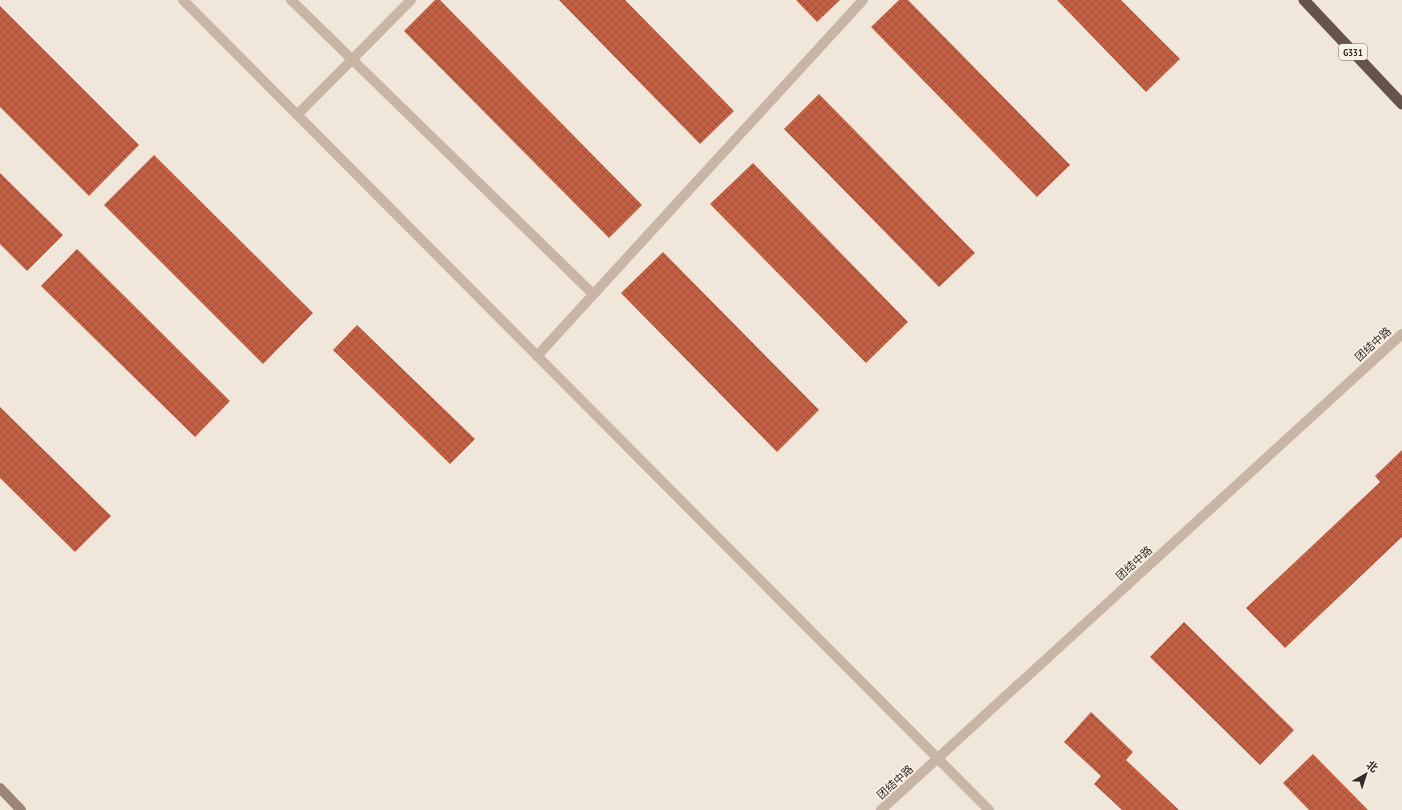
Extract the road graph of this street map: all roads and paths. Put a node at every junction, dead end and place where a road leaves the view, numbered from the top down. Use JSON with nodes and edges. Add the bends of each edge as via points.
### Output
{"nodes":[{"id":1,"x":183,"y":0,"type":"edge"},
{"id":2,"x":291,"y":0,"type":"edge"},
{"id":3,"x":411,"y":0,"type":"edge"},
{"id":4,"x":863,"y":0,"type":"edge"},
{"id":5,"x":1304,"y":0,"type":"edge"},
{"id":6,"x":352,"y":59,"type":"junction"},
{"id":7,"x":1402,"y":104,"type":"edge"},
{"id":8,"x":297,"y":115,"type":"junction"},
{"id":9,"x":593,"y":294,"type":"junction"},
{"id":10,"x":1402,"y":334,"type":"edge"},
{"id":11,"x":537,"y":356,"type":"junction"},
{"id":12,"x":938,"y":759,"type":"junction"},
{"id":13,"x":0,"y":788,"type":"edge"},
{"id":14,"x":21,"y":810,"type":"edge"},
{"id":15,"x":881,"y":810,"type":"edge"},
{"id":16,"x":989,"y":810,"type":"edge"}],
"edges":[{"from":1,"to":8,"type":"street"},
{"from":2,"to":6,"type":"street"},
{"from":3,"to":6,"type":"street"},
{"from":4,"to":9,"type":"street"},
{"from":5,"to":7,"type":"highway","number":"G331"},
{"from":6,"to":8,"type":"street"},
{"from":6,"to":9,"type":"street"},
{"from":8,"to":11,"type":"street"},
{"from":9,"to":11,"type":"street"},
{"from":10,"to":12,"type":"street","name":"团结中路"},
{"from":11,"to":12,"type":"street"},
{"from":12,"to":15,"type":"street","name":"团结中路"},
{"from":12,"to":16,"type":"street"},
{"from":13,"to":14,"type":"main road"}]}
